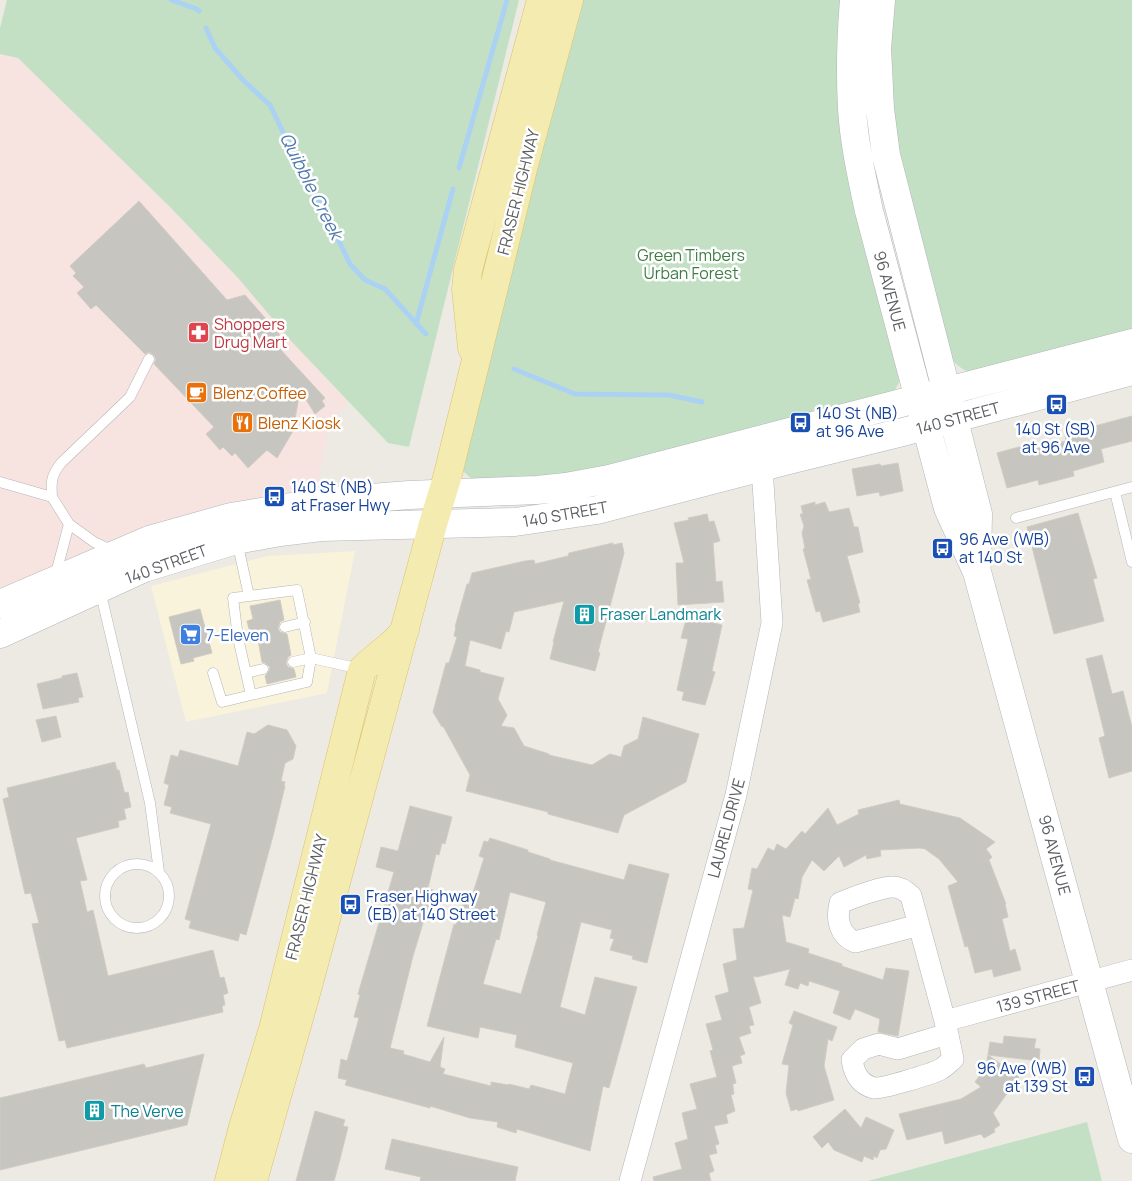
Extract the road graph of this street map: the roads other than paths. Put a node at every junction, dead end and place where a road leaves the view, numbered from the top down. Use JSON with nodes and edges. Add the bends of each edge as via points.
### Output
{"nodes":[{"id":1,"x":541,"y":0,"type":"edge"},
{"id":2,"x":569,"y":0,"type":"edge"},
{"id":3,"x":854,"y":0,"type":"edge"},
{"id":4,"x":881,"y":0,"type":"edge"},
{"id":5,"x":1132,"y":343,"type":"edge"},
{"id":6,"x":149,"y":359,"type":"dead end"},
{"id":7,"x":1132,"y":370,"type":"edge"},
{"id":8,"x":470,"y":385,"type":"junction"},
{"id":9,"x":946,"y":392,"type":"junction"},
{"id":10,"x":919,"y":399,"type":"junction"},
{"id":11,"x":953,"y":419,"type":"junction"},
{"id":12,"x":926,"y":426,"type":"junction"},
{"id":13,"x":762,"y":467,"type":"junction"},
{"id":14,"x":0,"y":482,"type":"edge"},
{"id":15,"x":1132,"y":487,"type":"edge"},
{"id":16,"x":1115,"y":492,"type":"junction"},
{"id":17,"x":442,"y":494,"type":"junction"},
{"id":18,"x":52,"y":497,"type":"junction"},
{"id":19,"x":1016,"y":518,"type":"dead end"},
{"id":20,"x":69,"y":524,"type":"junction"},
{"id":21,"x":433,"y":524,"type":"junction"},
{"id":22,"x":236,"y":540,"type":"junction"},
{"id":23,"x":116,"y":553,"type":"junction"},
{"id":24,"x":1132,"y":562,"type":"edge"},
{"id":25,"x":977,"y":572,"type":"junction"},
{"id":26,"x":54,"y":580,"type":"junction"},
{"id":27,"x":100,"y":589,"type":"junction"},
{"id":28,"x":249,"y":596,"type":"junction"},
{"id":29,"x":0,"y":604,"type":"edge"},
{"id":30,"x":304,"y":622,"type":"junction"},
{"id":31,"x":286,"y":627,"type":"dead end"},
{"id":32,"x":405,"y":630,"type":"junction"},
{"id":33,"x":0,"y":634,"type":"edge"},
{"id":34,"x":250,"y":636,"type":"dead end"},
{"id":35,"x":238,"y":638,"type":"junction"},
{"id":36,"x":311,"y":658,"type":"junction"},
{"id":37,"x":293,"y":662,"type":"dead end"},
{"id":38,"x":263,"y":669,"type":"dead end"},
{"id":39,"x":362,"y":670,"type":"junction"},
{"id":40,"x":213,"y":673,"type":"dead end"},
{"id":41,"x":246,"y":673,"type":"junction"},
{"id":42,"x":251,"y":695,"type":"junction"},
{"id":43,"x":159,"y":872,"type":"junction"},
{"id":44,"x":919,"y":924,"type":"dead end"},
{"id":45,"x":1132,"y":970,"type":"edge"},
{"id":46,"x":1090,"y":982,"type":"junction"},
{"id":47,"x":1132,"y":1140,"type":"edge"},
{"id":48,"x":229,"y":1181,"type":"edge"},
{"id":49,"x":253,"y":1181,"type":"edge"},
{"id":50,"x":630,"y":1181,"type":"edge"}],
"edges":[{"from":1,"to":8,"type":"main road","name":"FRASER HIGHWAY","via":[[468,270]]},
{"from":2,"to":8,"type":"main road","name":"FRASER HIGHWAY"},
{"from":3,"to":10,"type":"main road","name":"96 AVENUE","via":[[850,52],[852,110],[862,174]]},
{"from":4,"to":9,"type":"main road","name":"96 AVENUE","via":[[877,48],[886,155]]},
{"from":5,"to":9,"type":"main road","name":"140 STREET"},
{"from":6,"to":18,"type":"lane","via":[[130,397],[60,462],[53,473]]},
{"from":7,"to":11,"type":"main road","name":"140 STREET"},
{"from":8,"to":17,"type":"main road","name":"FRASER HIGHWAY"},
{"from":9,"to":10,"type":"main road","name":"140 STREET"},
{"from":9,"to":11,"type":"main road","name":"96 AVENUE"},
{"from":10,"to":12,"type":"main road","name":"96 AVENUE"},
{"from":10,"to":17,"type":"main road","name":"140 STREET","via":[[592,482],[536,490]]},
{"from":11,"to":12,"type":"main road","name":"140 STREET"},
{"from":11,"to":25,"type":"main road","name":"96 AVENUE","via":[[978,514]]},
{"from":12,"to":13,"type":"main road","name":"140 STREET"},
{"from":12,"to":25,"type":"main road","name":"96 AVENUE","via":[[948,508]]},
{"from":13,"to":21,"type":"main road","name":"140 STREET","via":[[626,503],[558,517],[515,522]]},
{"from":13,"to":50,"type":"street","name":"LAUREL DRIVE","via":[[772,623],[736,795]]},
{"from":14,"to":18,"type":"lane"},
{"from":15,"to":16,"type":"lane"},
{"from":16,"to":19,"type":"lane"},
{"from":16,"to":24,"type":"lane"},
{"from":17,"to":21,"type":"main road","name":"FRASER HIGHWAY"},
{"from":17,"to":23,"type":"main road","name":"140 STREET","via":[[278,508],[183,529]]},
{"from":18,"to":20,"type":"lane"},
{"from":20,"to":23,"type":"lane"},
{"from":20,"to":26,"type":"lane"},
{"from":21,"to":22,"type":"main road","name":"140 STREET","via":[[321,527]]},
{"from":21,"to":32,"type":"main road","name":"FRASER HIGHWAY"},
{"from":22,"to":27,"type":"main road","name":"140 STREET","via":[[144,568]]},
{"from":22,"to":28,"type":"lane"},
{"from":23,"to":26,"type":"main road","name":"140 STREET"},
{"from":25,"to":46,"type":"main road","name":"96 AVENUE"},
{"from":26,"to":29,"type":"main road","name":"140 STREET"},
{"from":27,"to":33,"type":"main road","name":"140 STREET"},
{"from":27,"to":43,"type":"lane","via":[[150,804]]},
{"from":28,"to":30,"type":"lane","via":[[297,590]]},
{"from":28,"to":35,"type":"lane","via":[[233,598]]},
{"from":30,"to":31,"type":"lane"},
{"from":30,"to":36,"type":"lane"},
{"from":32,"to":39,"type":"main road","name":"FRASER HIGHWAY","via":[[395,644]]},
{"from":32,"to":49,"type":"main road","name":"FRASER HIGHWAY"},
{"from":34,"to":35,"type":"lane"},
{"from":35,"to":41,"type":"lane"},
{"from":36,"to":37,"type":"lane"},
{"from":36,"to":39,"type":"lane"},
{"from":36,"to":42,"type":"lane","via":[[306,682]]},
{"from":38,"to":41,"type":"lane"},
{"from":39,"to":48,"type":"main road","name":"FRASER HIGHWAY","via":[[273,1029]]},
{"from":40,"to":42,"type":"lane","via":[[222,702]]},
{"from":41,"to":42,"type":"lane"},
{"from":43,"to":43,"type":"lane","via":[[150,866],[129,865],[111,877],[106,887],[107,908],[121,924],[141,929],[152,926],[167,911],[169,890]]},
{"from":44,"to":46,"type":"street","name":"139 STREET","via":[[946,1028]]},
{"from":45,"to":46,"type":"street","name":"139 STREET"},
{"from":46,"to":47,"type":"main road","name":"96 AVENUE"}]}
